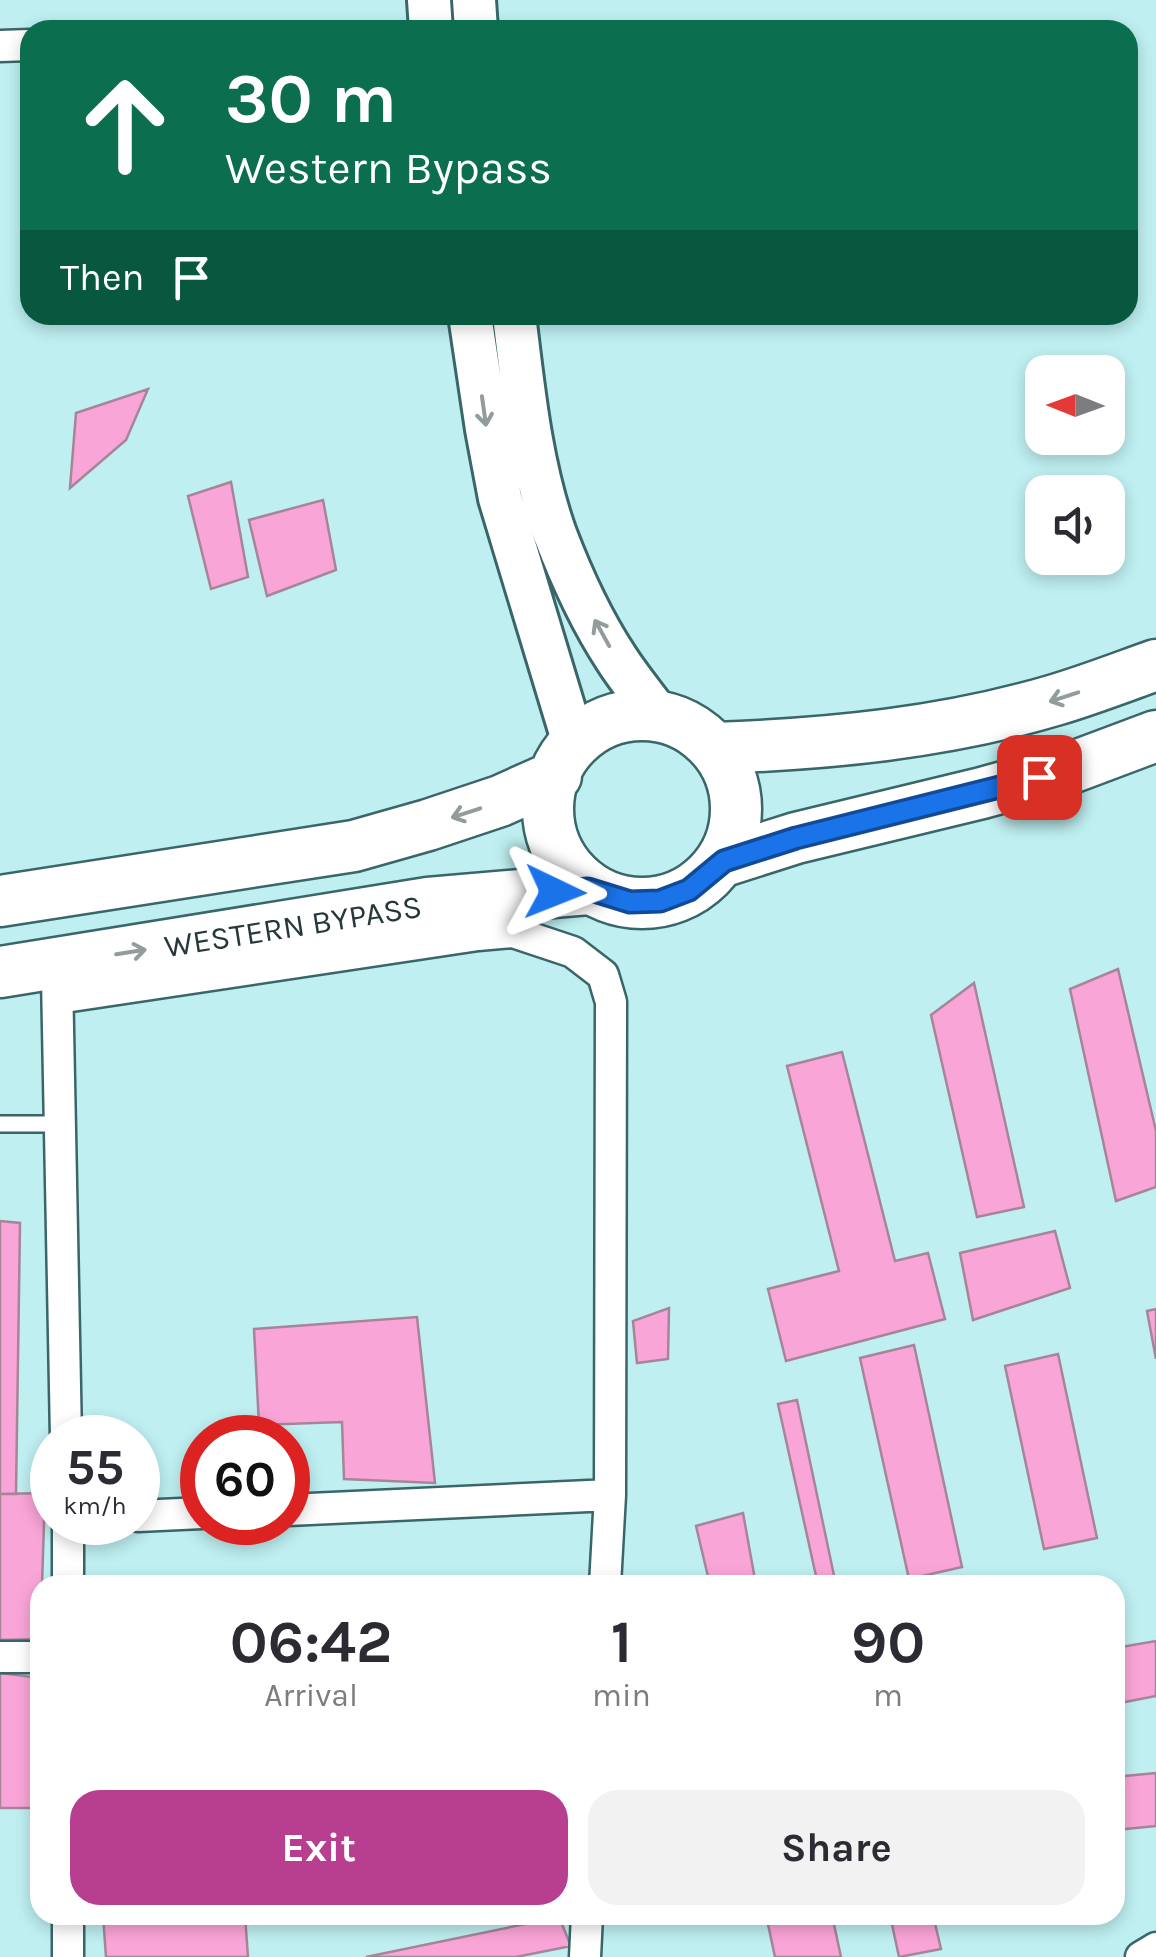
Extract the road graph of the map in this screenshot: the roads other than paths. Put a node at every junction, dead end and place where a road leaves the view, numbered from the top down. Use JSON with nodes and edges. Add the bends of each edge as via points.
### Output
{"nodes":[{"id":1,"x":472,"y":325,"type":"edge"},
{"id":2,"x":515,"y":325,"type":"edge"},
{"id":3,"x":1156,"y":665,"type":"edge"},
{"id":4,"x":657,"y":714,"type":"junction"},
{"id":5,"x":1156,"y":736,"type":"edge"},
{"id":6,"x":714,"y":748,"type":"junction"},
{"id":7,"x":565,"y":760,"type":"junction"},
{"id":8,"x":724,"y":861,"type":"junction"},
{"id":9,"x":588,"y":889,"type":"junction"},
{"id":10,"x":0,"y":900,"type":"edge"},
{"id":11,"x":0,"y":972,"type":"edge"},
{"id":12,"x":57,"y":981,"type":"junction"},
{"id":13,"x":0,"y":1124,"type":"edge"},
{"id":14,"x":61,"y":1124,"type":"junction"},
{"id":15,"x":66,"y":1415,"type":"edge"},
{"id":16,"x":610,"y":1495,"type":"junction"},
{"id":17,"x":310,"y":1509,"type":"edge"},
{"id":18,"x":68,"y":1545,"type":"edge"},
{"id":19,"x":68,"y":1575,"type":"edge"},
{"id":20,"x":606,"y":1575,"type":"edge"},
{"id":21,"x":0,"y":1657,"type":"edge"},
{"id":22,"x":30,"y":1657,"type":"edge"},
{"id":23,"x":68,"y":1925,"type":"edge"},
{"id":24,"x":586,"y":1925,"type":"edge"},
{"id":25,"x":1156,"y":1948,"type":"edge"},
{"id":26,"x":68,"y":1957,"type":"edge"},
{"id":27,"x":584,"y":1957,"type":"edge"},
{"id":28,"x":1140,"y":1957,"type":"edge"}],
"edges":[{"from":1,"to":7,"type":"main road","one_way":true,"via":[[500,498]]},
{"from":4,"to":2,"type":"main road","one_way":true,"via":[[585,604],[555,532],[540,483]]},
{"from":3,"to":6,"type":"main road","one_way":true,"via":[[1054,700],[949,725],[808,744]]},
{"from":4,"to":6,"type":"main road","via":[[686,725]]},
{"from":4,"to":7,"type":"main road","via":[[618,716],[594,727]]},
{"from":5,"to":8,"type":"main road","via":[[1068,769]]},
{"from":6,"to":8,"type":"main road","via":[[735,796]]},
{"from":7,"to":9,"type":"main road","via":[[550,792],[549,823],[558,852]]},
{"from":7,"to":10,"type":"main road","one_way":true,"via":[[500,802],[354,846]]},
{"from":8,"to":9,"type":"main road","via":[[689,890],[660,901],[630,902]]},
{"from":12,"to":9,"type":"main road","name":"WESTERN BYPASS","one_way":true,"via":[[428,904]]},
{"from":11,"to":12,"type":"main road","name":"WESTERN BYPASS"},
{"from":12,"to":14,"type":"street"},
{"from":12,"to":16,"type":"street","via":[[513,932],[573,952],[603,975],[611,1002]]},
{"from":13,"to":14,"type":"lane"},
{"from":14,"to":15,"type":"street"},
{"from":16,"to":17,"type":"street"},
{"from":16,"to":20,"type":"street"},
{"from":18,"to":19,"type":"street"},
{"from":21,"to":22,"type":"street"},
{"from":23,"to":26,"type":"street"},
{"from":24,"to":27,"type":"street"},
{"from":25,"to":28,"type":"street"}]}
